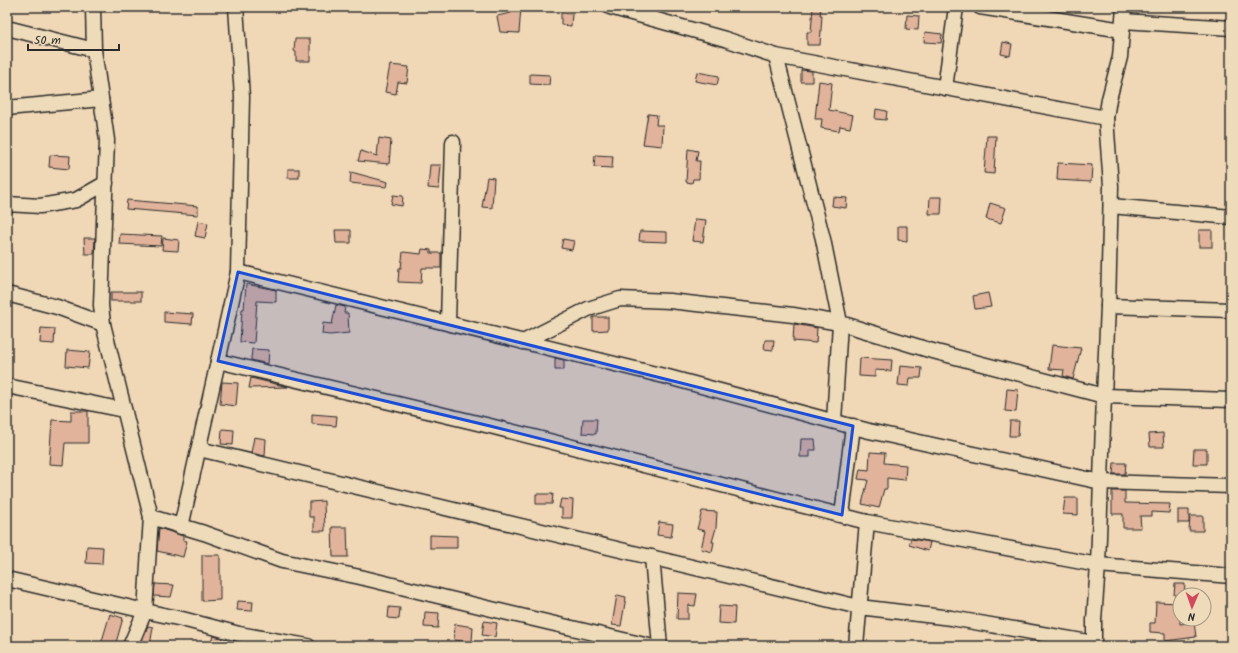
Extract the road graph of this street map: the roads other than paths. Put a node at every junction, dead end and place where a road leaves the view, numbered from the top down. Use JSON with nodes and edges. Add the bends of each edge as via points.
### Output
{"nodes":[{"id":1,"x":94,"y":7,"type":"edge"},
{"id":2,"x":236,"y":7,"type":"edge"},
{"id":3,"x":610,"y":7,"type":"edge"},
{"id":4,"x":956,"y":7,"type":"edge"},
{"id":5,"x":980,"y":7,"type":"edge"},
{"id":6,"x":1124,"y":7,"type":"edge"},
{"id":7,"x":1122,"y":26,"type":"junction"},
{"id":8,"x":7,"y":28,"type":"edge"},
{"id":9,"x":1231,"y":28,"type":"edge"},
{"id":10,"x":94,"y":50,"type":"junction"},
{"id":11,"x":776,"y":56,"type":"junction"},
{"id":12,"x":946,"y":88,"type":"junction"},
{"id":13,"x":101,"y":99,"type":"junction"},
{"id":14,"x":7,"y":108,"type":"edge"},
{"id":15,"x":1106,"y":118,"type":"junction"},
{"id":16,"x":453,"y":142,"type":"dead end"},
{"id":17,"x":106,"y":183,"type":"junction"},
{"id":18,"x":7,"y":204,"type":"edge"},
{"id":19,"x":1110,"y":206,"type":"junction"},
{"id":20,"x":1231,"y":217,"type":"edge"},
{"id":21,"x":238,"y":272,"type":"junction"},
{"id":22,"x":7,"y":294,"type":"edge"},
{"id":23,"x":1108,"y":306,"type":"junction"},
{"id":24,"x":1231,"y":310,"type":"edge"},
{"id":25,"x":840,"y":323,"type":"junction"},
{"id":26,"x":103,"y":324,"type":"junction"},
{"id":27,"x":448,"y":324,"type":"junction"},
{"id":28,"x":523,"y":342,"type":"junction"},
{"id":29,"x":218,"y":361,"type":"junction"},
{"id":30,"x":7,"y":386,"type":"edge"},
{"id":31,"x":1104,"y":396,"type":"junction"},
{"id":32,"x":1231,"y":400,"type":"edge"},
{"id":33,"x":124,"y":410,"type":"junction"},
{"id":34,"x":834,"y":421,"type":"junction"},
{"id":35,"x":853,"y":426,"type":"junction"},
{"id":36,"x":199,"y":450,"type":"junction"},
{"id":37,"x":1101,"y":482,"type":"junction"},
{"id":38,"x":1231,"y":486,"type":"edge"},
{"id":39,"x":842,"y":515,"type":"junction"},
{"id":40,"x":151,"y":517,"type":"junction"},
{"id":41,"x":867,"y":522,"type":"junction"},
{"id":42,"x":181,"y":527,"type":"junction"},
{"id":43,"x":652,"y":557,"type":"junction"},
{"id":44,"x":1098,"y":565,"type":"junction"},
{"id":45,"x":1231,"y":576,"type":"edge"},
{"id":46,"x":7,"y":579,"type":"edge"},
{"id":47,"x":859,"y":607,"type":"junction"},
{"id":48,"x":145,"y":611,"type":"junction"},
{"id":49,"x":1094,"y":644,"type":"edge"},
{"id":50,"x":130,"y":646,"type":"edge"},
{"id":51,"x":308,"y":646,"type":"edge"},
{"id":52,"x":649,"y":646,"type":"edge"},
{"id":53,"x":660,"y":646,"type":"edge"},
{"id":54,"x":856,"y":646,"type":"edge"}],
"edges":[{"from":1,"to":10,"type":"street"},
{"from":2,"to":21,"type":"street","via":[[242,97]]},
{"from":3,"to":11,"type":"street"},
{"from":4,"to":12,"type":"street"},
{"from":5,"to":7,"type":"street"},
{"from":6,"to":7,"type":"street"},
{"from":7,"to":9,"type":"street"},
{"from":7,"to":15,"type":"street","via":[[1120,57]]},
{"from":8,"to":10,"type":"street"},
{"from":10,"to":13,"type":"street"},
{"from":11,"to":12,"type":"street"},
{"from":11,"to":25,"type":"street","via":[[823,239]]},
{"from":12,"to":15,"type":"street"},
{"from":13,"to":14,"type":"street"},
{"from":13,"to":17,"type":"street","via":[[107,140]]},
{"from":15,"to":19,"type":"street"},
{"from":16,"to":27,"type":"street"},
{"from":17,"to":18,"type":"street","via":[[76,200],[40,206]]},
{"from":17,"to":26,"type":"street"},
{"from":19,"to":20,"type":"street"},
{"from":19,"to":23,"type":"street"},
{"from":21,"to":27,"type":"street"},
{"from":21,"to":29,"type":"street"},
{"from":22,"to":26,"type":"street","via":[[56,307]]},
{"from":23,"to":24,"type":"street"},
{"from":23,"to":31,"type":"street"},
{"from":25,"to":28,"type":"street","via":[[670,301],[620,299],[588,309]]},
{"from":25,"to":31,"type":"street","via":[[929,350]]},
{"from":25,"to":34,"type":"street"},
{"from":26,"to":33,"type":"street"},
{"from":27,"to":28,"type":"street"},
{"from":28,"to":34,"type":"street"},
{"from":29,"to":36,"type":"street"},
{"from":29,"to":39,"type":"street","via":[[490,426]]},
{"from":30,"to":33,"type":"street"},
{"from":31,"to":32,"type":"street"},
{"from":31,"to":37,"type":"street"},
{"from":33,"to":40,"type":"street"},
{"from":34,"to":35,"type":"street"},
{"from":35,"to":37,"type":"street"},
{"from":35,"to":39,"type":"street"},
{"from":36,"to":42,"type":"street"},
{"from":36,"to":43,"type":"street"},
{"from":37,"to":38,"type":"street"},
{"from":37,"to":44,"type":"street"},
{"from":39,"to":41,"type":"street"},
{"from":40,"to":42,"type":"street"},
{"from":40,"to":48,"type":"street"},
{"from":41,"to":44,"type":"street"},
{"from":41,"to":47,"type":"street"},
{"from":42,"to":52,"type":"street","via":[[282,561],[360,577]]},
{"from":43,"to":47,"type":"street"},
{"from":43,"to":53,"type":"street"},
{"from":44,"to":45,"type":"street"},
{"from":44,"to":49,"type":"street"},
{"from":46,"to":48,"type":"street"},
{"from":47,"to":49,"type":"street","via":[[950,618]]},
{"from":47,"to":54,"type":"street"},
{"from":48,"to":50,"type":"street"},
{"from":48,"to":51,"type":"street","via":[[239,634]]}]}
